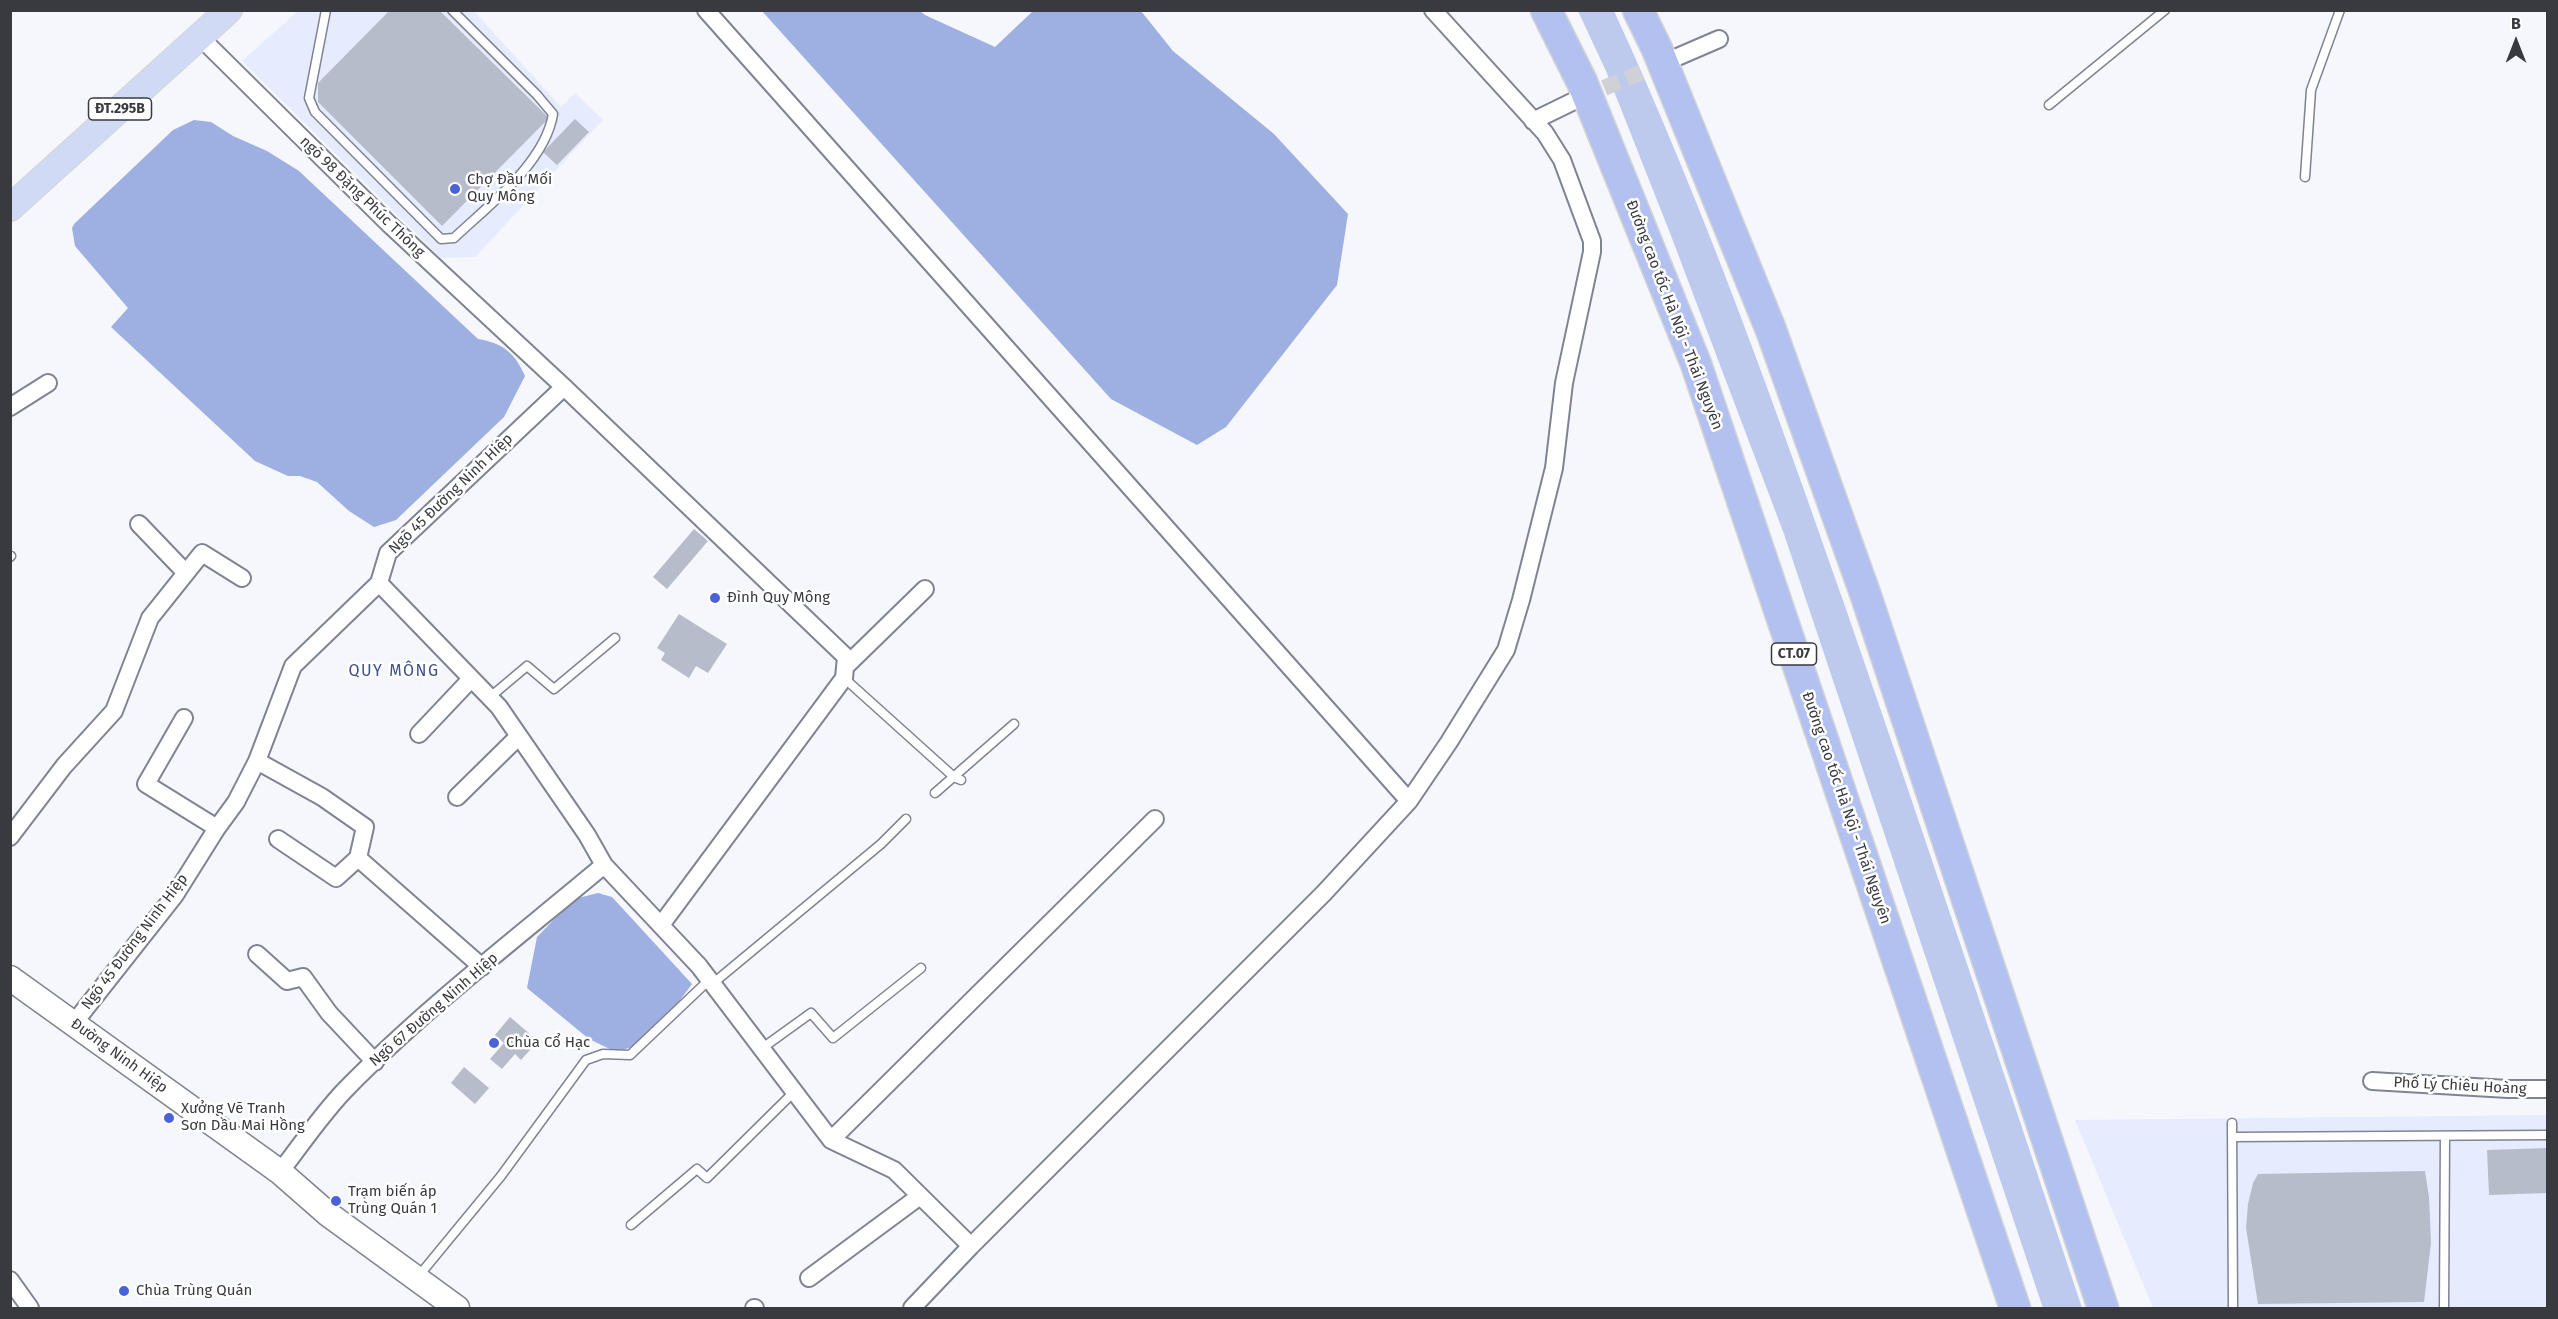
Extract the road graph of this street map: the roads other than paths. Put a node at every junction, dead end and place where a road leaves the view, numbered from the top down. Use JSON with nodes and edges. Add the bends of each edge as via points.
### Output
{"nodes":[{"id":1,"x":229,"y":10,"type":"edge"},
{"id":2,"x":326,"y":10,"type":"edge"},
{"id":3,"x":452,"y":10,"type":"edge"},
{"id":4,"x":706,"y":10,"type":"edge"},
{"id":5,"x":1433,"y":10,"type":"edge"},
{"id":6,"x":1546,"y":10,"type":"edge"},
{"id":7,"x":1638,"y":10,"type":"edge"},
{"id":8,"x":2166,"y":10,"type":"edge"},
{"id":9,"x":2340,"y":10,"type":"edge"},
{"id":10,"x":200,"y":37,"type":"junction"},
{"id":11,"x":1719,"y":39,"type":"dead end"},
{"id":12,"x":1675,"y":58,"type":"tunnel mouth"},
{"id":13,"x":1576,"y":100,"type":"tunnel mouth"},
{"id":14,"x":2049,"y":105,"type":"dead end"},
{"id":15,"x":1533,"y":121,"type":"junction"},
{"id":16,"x":2305,"y":177,"type":"dead end"},
{"id":17,"x":10,"y":208,"type":"edge"},
{"id":18,"x":48,"y":383,"type":"dead end"},
{"id":19,"x":564,"y":387,"type":"junction"},
{"id":20,"x":10,"y":407,"type":"edge"},
{"id":21,"x":139,"y":524,"type":"dead end"},
{"id":22,"x":186,"y":573,"type":"junction"},
{"id":23,"x":243,"y":578,"type":"dead end"},
{"id":24,"x":379,"y":583,"type":"junction"},
{"id":25,"x":925,"y":589,"type":"dead end"},
{"id":26,"x":615,"y":638,"type":"dead end"},
{"id":27,"x":844,"y":672,"type":"junction"},
{"id":28,"x":471,"y":679,"type":"junction"},
{"id":29,"x":489,"y":698,"type":"junction"},
{"id":30,"x":184,"y":718,"type":"dead end"},
{"id":31,"x":1014,"y":724,"type":"dead end"},
{"id":32,"x":419,"y":734,"type":"dead end"},
{"id":33,"x":519,"y":736,"type":"junction"},
{"id":34,"x":257,"y":761,"type":"junction"},
{"id":35,"x":958,"y":778,"type":"junction"},
{"id":36,"x":935,"y":793,"type":"dead end"},
{"id":37,"x":457,"y":797,"type":"dead end"},
{"id":38,"x":1409,"y":801,"type":"junction"},
{"id":39,"x":906,"y":819,"type":"dead end"},
{"id":40,"x":1155,"y":819,"type":"dead end"},
{"id":41,"x":217,"y":828,"type":"junction"},
{"id":42,"x":10,"y":837,"type":"edge"},
{"id":43,"x":278,"y":839,"type":"dead end"},
{"id":44,"x":358,"y":858,"type":"junction"},
{"id":45,"x":604,"y":865,"type":"junction"},
{"id":46,"x":661,"y":925,"type":"junction"},
{"id":47,"x":257,"y":954,"type":"dead end"},
{"id":48,"x":482,"y":967,"type":"junction"},
{"id":49,"x":921,"y":968,"type":"dead end"},
{"id":50,"x":10,"y":978,"type":"edge"},
{"id":51,"x":709,"y":983,"type":"junction"},
{"id":52,"x":74,"y":1023,"type":"junction"},
{"id":53,"x":761,"y":1049,"type":"junction"},
{"id":54,"x":375,"y":1062,"type":"junction"},
{"id":55,"x":2372,"y":1081,"type":"dead end"},
{"id":56,"x":2547,"y":1089,"type":"edge"},
{"id":57,"x":794,"y":1092,"type":"junction"},
{"id":58,"x":2232,"y":1123,"type":"dead end"},
{"id":59,"x":2547,"y":1135,"type":"edge"},
{"id":60,"x":2445,"y":1136,"type":"junction"},
{"id":61,"x":2232,"y":1137,"type":"junction"},
{"id":62,"x":831,"y":1140,"type":"junction"},
{"id":63,"x":280,"y":1172,"type":"junction"},
{"id":64,"x":920,"y":1196,"type":"junction"},
{"id":65,"x":631,"y":1225,"type":"dead end"},
{"id":66,"x":971,"y":1246,"type":"junction"},
{"id":67,"x":809,"y":1278,"type":"dead end"},
{"id":68,"x":10,"y":1280,"type":"edge"},
{"id":69,"x":416,"y":1280,"type":"junction"},
{"id":70,"x":30,"y":1308,"type":"edge"},
{"id":71,"x":457,"y":1308,"type":"edge"},
{"id":72,"x":912,"y":1308,"type":"edge"},
{"id":73,"x":2015,"y":1308,"type":"edge"},
{"id":74,"x":2103,"y":1308,"type":"edge"},
{"id":75,"x":2234,"y":1308,"type":"edge"},
{"id":76,"x":2444,"y":1308,"type":"edge"}],
"edges":[{"from":1,"to":10,"type":"main road","number":"ĐT.295B"},
{"from":2,"to":3,"type":"lane","via":[[309,98],[315,112],[441,239],[454,238],[525,170],[551,130],[553,114]]},
{"from":4,"to":38,"type":"street"},
{"from":5,"to":15,"type":"street"},
{"from":6,"to":73,"type":"highway","name":"Đường cao tốc Hà Nội - Thái Nguyên","number":"CT.07","via":[[1582,82],[1696,364]]},
{"from":7,"to":74,"type":"highway","via":[[1771,330],[1866,596]]},
{"from":8,"to":14,"type":"lane"},
{"from":9,"to":16,"type":"lane","via":[[2311,90]]},
{"from":10,"to":17,"type":"main road","number":"ĐT.295B"},
{"from":10,"to":19,"type":"street","name":"ngõ 98 Đặng Phúc Thông","via":[[390,225]]},
{"from":11,"to":12,"type":"street"},
{"from":13,"to":15,"type":"street"},
{"from":15,"to":38,"type":"street","via":[[1562,160],[1592,241],[1564,383],[1554,468],[1506,650]]},
{"from":18,"to":20,"type":"street"},
{"from":19,"to":24,"type":"street","name":"Ngõ 45 Đường Ninh Hiệp","via":[[387,553]]},
{"from":19,"to":27,"type":"street","name":"ngõ 98 Đặng Phúc Thông","via":[[834,644],[846,657]]},
{"from":21,"to":22,"type":"street"},
{"from":22,"to":23,"type":"street","via":[[202,553]]},
{"from":22,"to":42,"type":"street","via":[[150,618],[114,711],[64,766]]},
{"from":24,"to":28,"type":"street"},
{"from":24,"to":34,"type":"street","name":"Ngõ 45 Đường Ninh Hiệp","via":[[292,666]]},
{"from":25,"to":27,"type":"street"},
{"from":26,"to":29,"type":"lane","via":[[554,689],[527,666]]},
{"from":27,"to":35,"type":"lane"},
{"from":27,"to":46,"type":"street"},
{"from":28,"to":29,"type":"street"},
{"from":28,"to":32,"type":"street"},
{"from":29,"to":33,"type":"street"},
{"from":30,"to":41,"type":"street","via":[[146,784]]},
{"from":31,"to":35,"type":"lane"},
{"from":33,"to":37,"type":"street"},
{"from":33,"to":45,"type":"street"},
{"from":34,"to":41,"type":"street","name":"Ngõ 45 Đường Ninh Hiệp"},
{"from":34,"to":44,"type":"street","via":[[322,797],[365,827]]},
{"from":35,"to":36,"type":"lane"},
{"from":38,"to":66,"type":"street","via":[[1324,893]]},
{"from":39,"to":51,"type":"lane","via":[[881,844]]},
{"from":40,"to":62,"type":"street"},
{"from":41,"to":52,"type":"street","name":"Ngõ 45 Đường Ninh Hiệp","via":[[175,895]]},
{"from":43,"to":44,"type":"street","via":[[336,879]]},
{"from":44,"to":48,"type":"street"},
{"from":45,"to":46,"type":"street"},
{"from":45,"to":48,"type":"street","name":"Ngõ 67 Đường Ninh Hiệp"},
{"from":46,"to":51,"type":"street","via":[[699,966]]},
{"from":47,"to":54,"type":"street","via":[[287,981],[303,977],[329,1013]]},
{"from":48,"to":54,"type":"street","name":"Ngõ 67 Đường Ninh Hiệp"},
{"from":49,"to":53,"type":"lane","via":[[833,1038],[811,1013]]},
{"from":50,"to":52,"type":"main road","name":"Đường Ninh Hiệp"},
{"from":51,"to":53,"type":"street"},
{"from":51,"to":69,"type":"lane","via":[[630,1055],[603,1054],[586,1060],[501,1176]]},
{"from":52,"to":63,"type":"main road","name":"Đường Ninh Hiệp"},
{"from":53,"to":57,"type":"street"},
{"from":54,"to":63,"type":"street","name":"Ngõ 67 Đường Ninh Hiệp","via":[[344,1091]]},
{"from":55,"to":56,"type":"street","name":"Phố Lý Chiêu Hoàng"},
{"from":57,"to":62,"type":"street"},
{"from":57,"to":65,"type":"lane","via":[[707,1178],[697,1169]]},
{"from":58,"to":61,"type":"lane"},
{"from":59,"to":60,"type":"lane"},
{"from":60,"to":61,"type":"lane"},
{"from":60,"to":76,"type":"lane"},
{"from":61,"to":75,"type":"lane"},
{"from":62,"to":64,"type":"street","via":[[894,1170]]},
{"from":63,"to":69,"type":"main road","name":"Đường Ninh Hiệp","via":[[328,1214]]},
{"from":64,"to":66,"type":"street"},
{"from":64,"to":67,"type":"street"},
{"from":66,"to":72,"type":"street"},
{"from":68,"to":70,"type":"street"},
{"from":69,"to":71,"type":"main road","name":"Đường Ninh Hiệp"}]}
